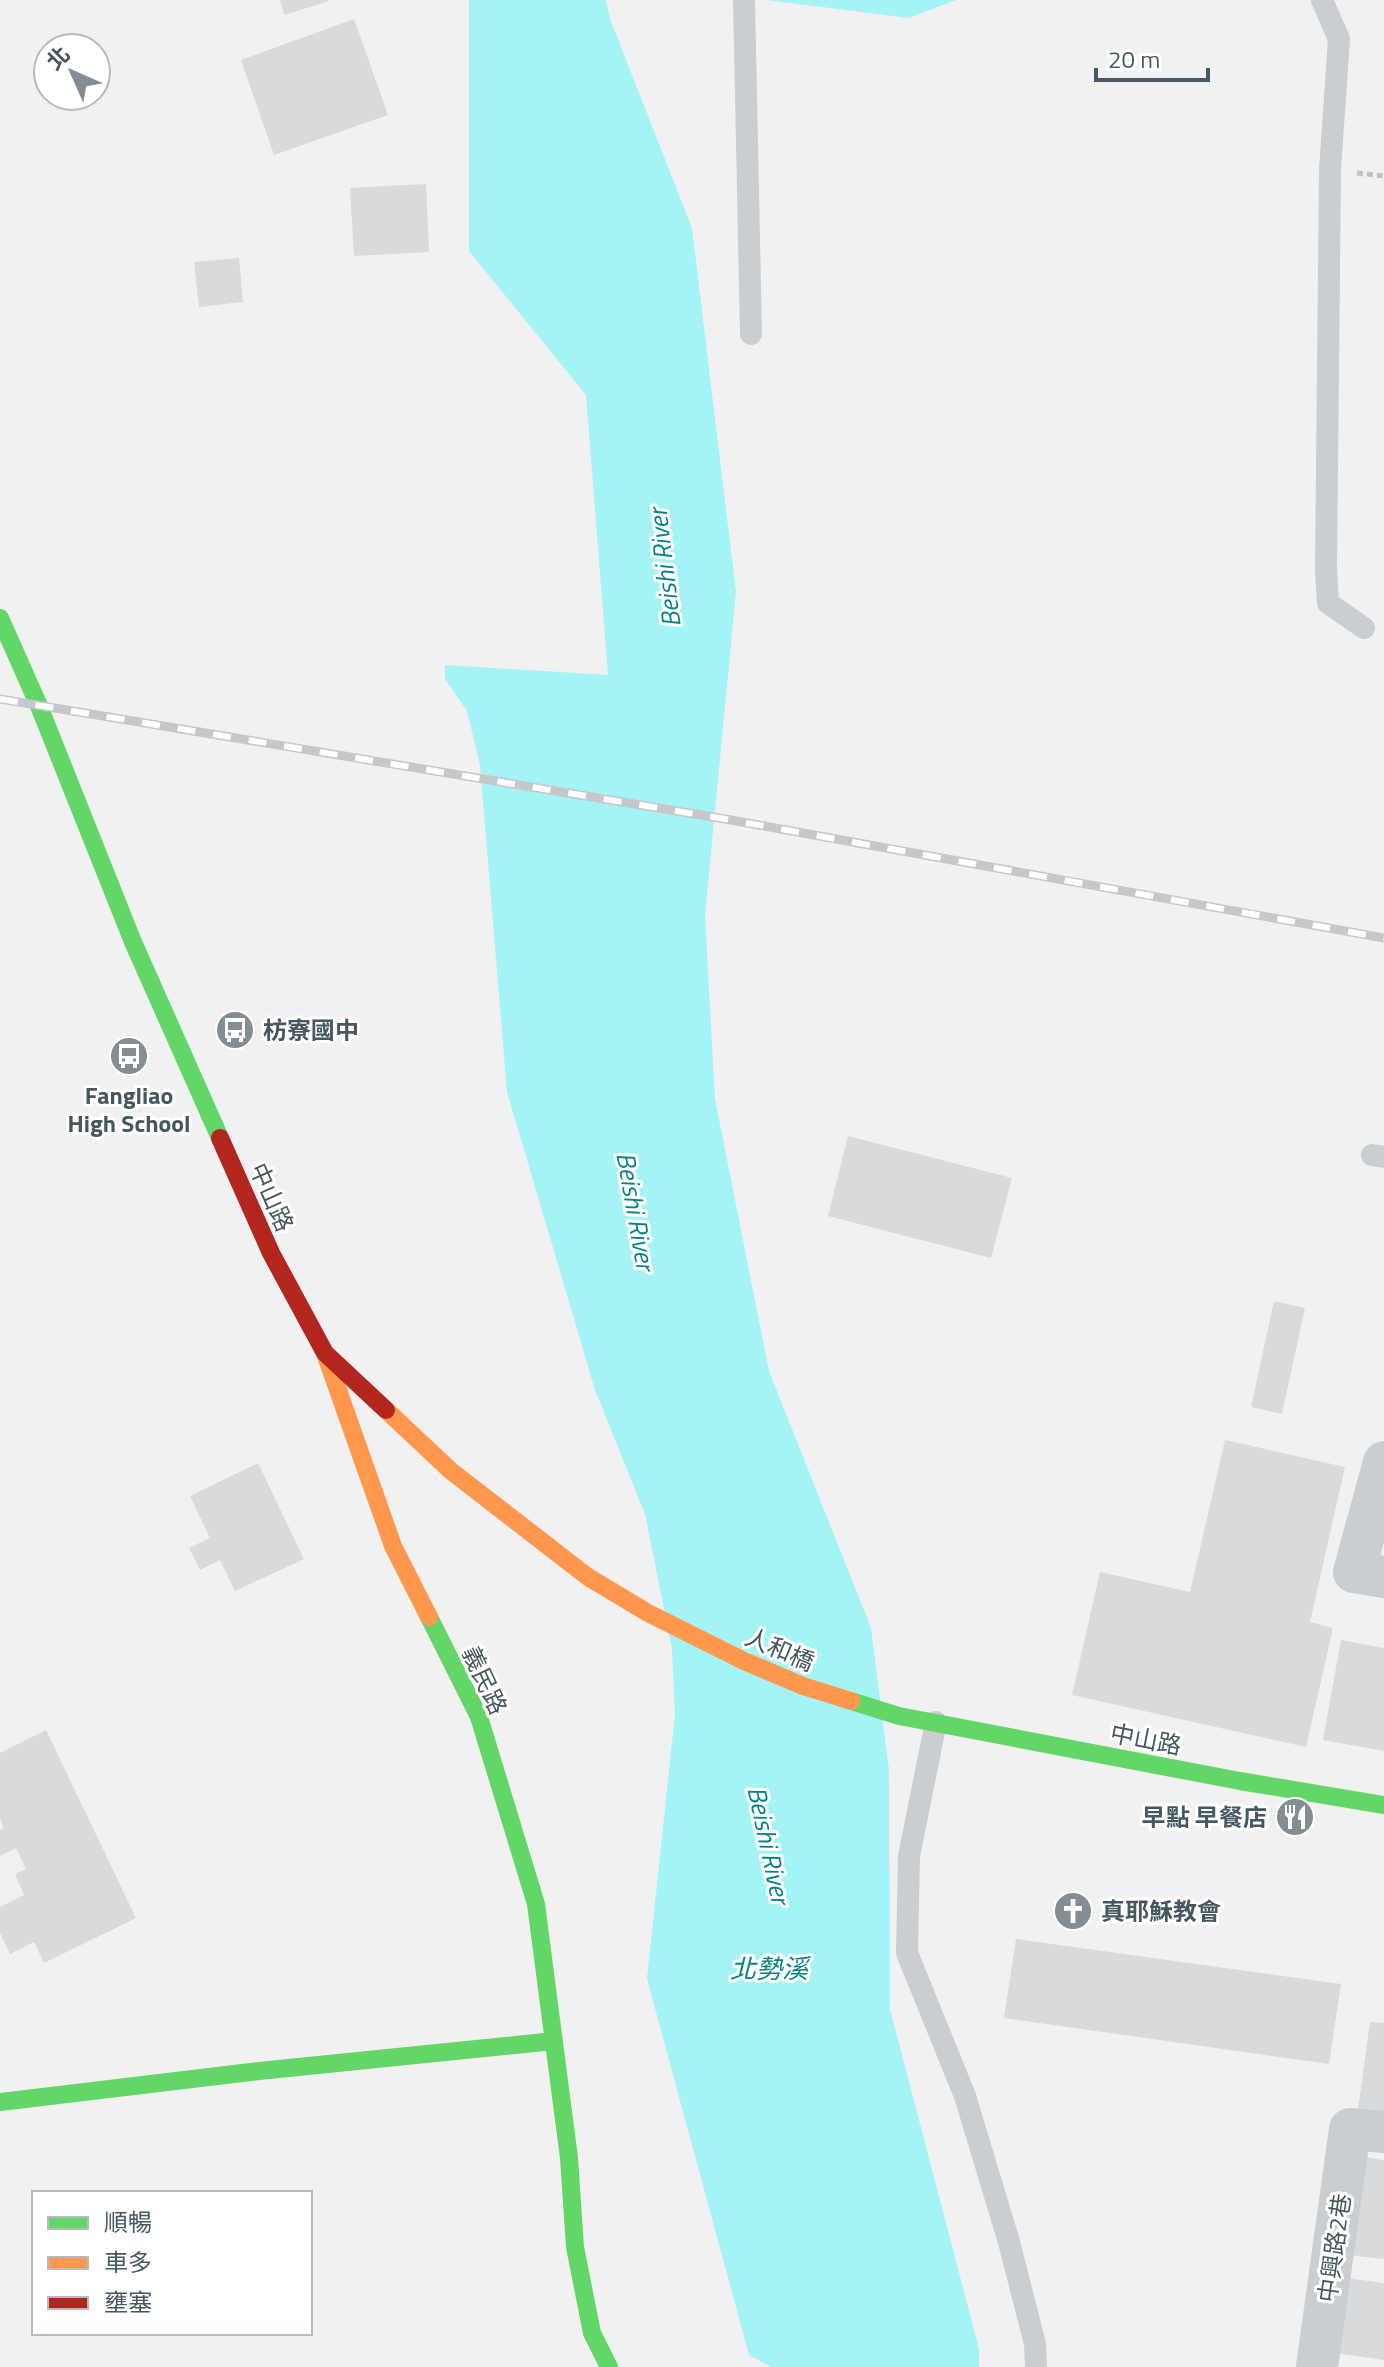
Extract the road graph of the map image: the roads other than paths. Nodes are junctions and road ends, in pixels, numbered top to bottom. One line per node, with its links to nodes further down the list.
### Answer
1 (744, 0): 3 (lane)
2 (1322, 0): 5 (lane)
3 (751, 334)
4 (0, 618): 6 (street, 中山路)
5 (1364, 628)
6 (325, 1353): 9 (street, 中山路); 13 (street, 義民路)
7 (1384, 1462): 8 (street)
8 (1369, 1574)
9 (648, 1613): 10 (street, 人和橋)
10 (899, 1716): 11 (street, 中山路)
11 (936, 1722): 12 (street, 中山路); 17 (lane)
12 (1384, 1805)
13 (554, 2041): 14 (street); 16 (street, 義民路)
14 (0, 2102)
15 (1367, 2130): 18 (street, 中興路2巷)
16 (609, 2367)
17 (1036, 2367)
18 (1317, 2367)

